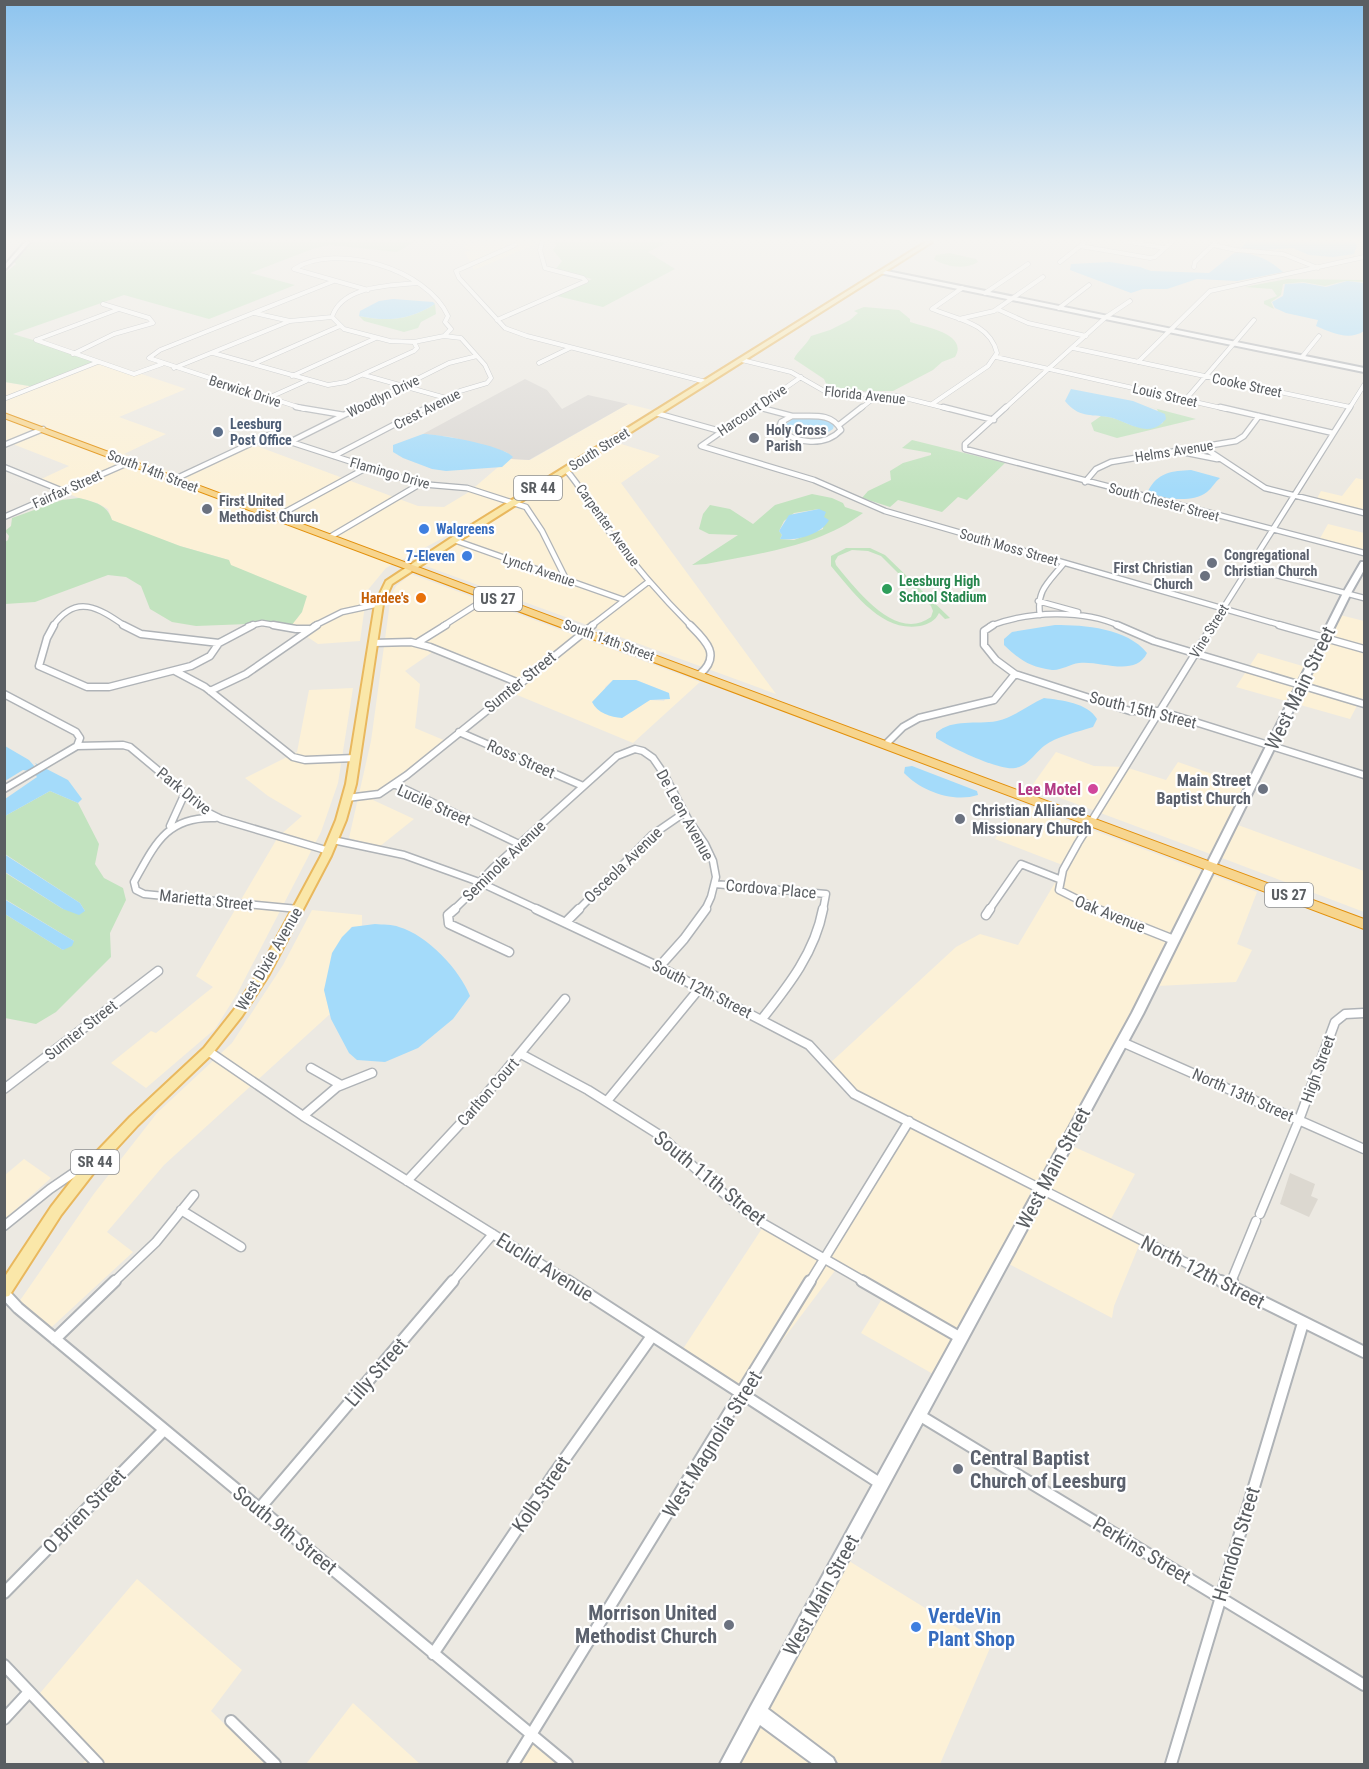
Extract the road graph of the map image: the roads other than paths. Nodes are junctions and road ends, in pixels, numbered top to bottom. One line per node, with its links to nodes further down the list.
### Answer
1 (78, 325): 25 (street)
2 (147, 325): 25 (street)
3 (225, 325): 33 (street, Berwick Drive)
4 (281, 325): 24 (street)
5 (448, 325): 16 (street)
6 (502, 325): 22 (street)
7 (798, 325): 29 (main road, SR 44)
8 (971, 325): 27 (street)
9 (1035, 325): 17 (street)
10 (1098, 325): 17 (street)
11 (1143, 325): 15 (main road)
12 (1176, 325): 15 (street)
13 (1250, 325): 21 (street)
14 (340, 326): 19 (street); 34 (street)
15 (1170, 330): 21 (main road); 31 (street)
16 (444, 336): 20 (street); 26 (street, Crest Avenue)
17 (1086, 336): 23 (street)
18 (1318, 336): 28 (street)
19 (376, 338): 20 (street); 39 (street)
20 (414, 342): 38 (street)
21 (1234, 344): 28 (main road); 40 (street)
22 (570, 348): 32 (street); 43 (street)
23 (1073, 348): 31 (street, Cooke Street); 36 (street)
24 (213, 352): 34 (street); 35 (street)
25 (73, 354): 30 (street)
26 (477, 356): 45 (street, Woodlyn Drive); 48 (street, Crest Avenue)
27 (996, 357): 36 (street, Louis Street); 51 (street)
28 (1302, 357): 37 (main road)
29 (742, 360): 41 (street, Florida Avenue); 43 (main road, SR 44)
30 (98, 362): 33 (street); 49 (street)
31 (1138, 362): 40 (street, Cooke Street)
32 (539, 363)
33 (162, 364): 35 (street, Berwick Drive)
34 (253, 364): 39 (street)
35 (174, 369): 47 (street, Berwick Drive)
36 (1050, 369): 50 (street, Louis Street); 59 (street)
37 (1365, 370)
38 (363, 375): 42 (street); 45 (street)
39 (292, 376): 42 (street)
40 (1206, 376): 50 (street); 53 (street, Cooke Street)
41 (801, 377): 46 (street, Florida Avenue); 52 (street, Harcourt Drive)
42 (306, 381): 47 (street)
43 (706, 382): 54 (main road, South Street / SR 44)
44 (1365, 385): 53 (street, Vine Street)
45 (403, 386): 48 (street); 56 (street, Woodlyn Drive)
46 (878, 395): 51 (street, Florida Avenue); 60 (street)
47 (268, 398): 56 (street, Berwick Drive)
48 (446, 398): 69 (street, Crest Avenue)
49 (4, 399)
50 (1186, 399): 58 (street, Louis Street)
51 (932, 404): 59 (street, Florida Avenue)
52 (757, 407): 57 (street); 62 (street, Harcourt Drive)
53 (1350, 407): 63 (street, Vine Street)
54 (656, 413): 62 (street); 74 (main road, South Street / SR 44)
55 (4, 415): 61 (highway, South 14th Street / US 27)
56 (344, 415): 64 (street, Woodlyn Drive)
57 (792, 416): 60 (street); 60 (street)
58 (1259, 416): 63 (street, Louis Street); 67 (street, Helms Avenue)
59 (994, 420): 76 (street, South Chester Street)
60 (839, 425)
61 (43, 429): 66 (street); 71 (highway, South 14th Street / US 27)
62 (720, 431): 65 (street, Harcourt Drive)
63 (1333, 433): 79 (street, Vine Street)
64 (290, 442): 69 (street, Flamingo Drive); 75 (street, Flamingo Drive)
65 (703, 443): 88 (street, South Moss Street)
66 (4, 445)
67 (1203, 447): 68 (street, Helms Avenue); 70 (street)
68 (1178, 451): 70 (street); 76 (street, Helms Avenue)
69 (334, 456): 73 (street, Flamingo Drive)
70 (1222, 460): 79 (street)
71 (130, 462): 75 (highway, South 14th Street / US 27); 78 (street, Fairfax Street)
72 (4, 467): 78 (street)
73 (368, 467): 77 (street, Flamingo Drive); 82 (street)
74 (566, 470): 80 (main road, South Street / SR 44); 93 (street, Carpenter Avenue)
75 (175, 479): 82 (highway, South 14th Street / US 27)
76 (1085, 482): 84 (street, South Chester Street)
77 (420, 484): 80 (street, Flamingo Drive); 85 (street)
78 (63, 491): 83 (street, Fairfax Street)
79 (1293, 496): 81 (street); 84 (street, Vine Street)
80 (514, 503): 86 (main road, South Street / SR 44); 92 (street)
81 (1365, 513)
82 (276, 517): 85 (highway, South 14th Street / US 27)
83 (4, 518)
84 (1272, 530): 87 (street, South Chester Street); 91 (street, Vine Street)
85 (330, 537): 90 (highway, South 14th Street / US 27)
86 (454, 540): 90 (main road, South Street / SR 44); 92 (street, Lynch Avenue)
87 (1365, 553)
88 (1064, 563): 98 (street); 100 (street, South Moss Street)
89 (1365, 564): 94 (main road, West Main Street)
90 (412, 567): 95 (highway, South 14th Street / US 27); 99 (main road, West Dixie Avenue / SR 44)
91 (1249, 568): 94 (street); 100 (street, Vine Street)
92 (566, 579): 97 (street, Lynch Avenue)
93 (648, 582): 97 (street, Sumter Street); 112 (street)
94 (1347, 593): 96 (street); 105 (main road, West Main Street)
95 (489, 596): 104 (highway, South 14th Street / US 27); 107 (street)
96 (1365, 598)
97 (624, 600): 104 (street, Sumter Street)
98 (1038, 601): 101 (street); 102 (street)
99 (379, 604): 103 (street); 108 (main road, West Dixie Avenue / SR 44)
100 (1223, 609): 105 (street, South Moss Street); 110 (street, Vine Street)
101 (1040, 615): 102 (street); 113 (street)
102 (1085, 616): 110 (street)
103 (309, 629): 106 (street); 116 (street)
104 (585, 631): 112 (highway, South 14th Street / US 27); 114 (street, Sumter Street)
105 (1325, 638): 109 (street, South Moss Street); 115 (main road, West Main Street)
106 (219, 643): 111 (street); 111 (street)
107 (417, 643): 108 (street); 114 (street)
108 (373, 644): 125 (main road, West Dixie Avenue / SR 44)
109 (1365, 649)
110 (1195, 653): 115 (street); 119 (street, Vine Street)
111 (176, 671): 116 (street)
112 (700, 674): 121 (highway, South 14th Street / US 27)
113 (1015, 674): 119 (street, South 15th Street); 121 (street)
114 (519, 683): 120 (street, Sumter Street)
115 (1302, 685): 118 (street); 123 (main road, West Main Street)
116 (210, 691): 125 (street)
117 (4, 694): 122 (street)
118 (1365, 704)
119 (1160, 711): 123 (street, South 15th Street); 134 (street, Vine Street)
120 (459, 732): 127 (street, Sumter Street); 128 (street, Ross Street)
121 (887, 743): 134 (highway, South 14th Street / US 27)
122 (78, 746): 129 (street); 130 (street, Park Drive)
123 (1272, 746): 126 (street, South 15th Street); 138 (main road, West Main Street)
124 (616, 756): 128 (street, Seminole Avenue); 132 (street, De Leon Avenue)
125 (355, 758): 131 (main road, West Dixie Avenue / SR 44)
126 (1365, 775)
127 (394, 784): 131 (street, Lucile Street); 136 (street, Lucile Street)
128 (583, 786): 136 (street, Seminole Avenue)
129 (4, 789)
130 (185, 793): 133 (street, Park Drive); 135 (street)
131 (347, 798): 137 (main road, West Dixie Avenue / SR 44)
132 (684, 813): 141 (street, De Leon Avenue); 144 (street, Osceola Avenue)
133 (221, 819): 135 (street); 137 (street, Park Drive)
134 (1092, 820): 138 (highway, South 14th Street / US 27); 139 (street, Vine Street)
135 (170, 826): 142 (street, Marietta Street)
136 (519, 844): 140 (street, Seminole Avenue)
137 (331, 845): 140 (street, South 12th Street); 142 (main road, West Dixie Avenue / SR 44)
138 (1213, 866): 145 (highway, US 27); 146 (main road, West Main Street)
139 (1059, 879): 143 (street); 146 (street, Oak Avenue)
140 (479, 882): 144 (street, South 12th Street); 147 (street, Seminole Avenue)
141 (715, 884): 148 (street, De Leon Avenue); 153 (street, Cordova Place)
142 (297, 909): 155 (main road, West Dixie Avenue / SR 44)
143 (986, 915)
144 (566, 922): 148 (street, South 12th Street)
145 (1365, 924)
146 (1174, 940): 154 (main road, West Main Street)
147 (509, 952)
148 (659, 967): 150 (street, South 12th Street)
149 (158, 971): 160 (street, Sumter Street)
150 (699, 989): 153 (street, South 12th Street); 161 (street)
151 (565, 999): 156 (street, Carlton Court)
152 (1365, 1013): 163 (street, High Street)
153 (762, 1019): 164 (street, South 12th Street)
154 (1122, 1042): 163 (street, North 13th Street); 168 (main road, West Main Street)
155 (208, 1051): 162 (street, Euclid Avenue); 166 (main road, West Dixie Avenue / SR 44)
156 (521, 1054): 161 (street, South 11th Street); 167 (street, Carlton Court)
157 (311, 1068): 159 (street)
158 (372, 1073): 159 (street)
159 (340, 1085): 162 (street)
160 (4, 1089)
161 (607, 1101): 174 (street, South 11th Street)
162 (303, 1116): 167 (street, Euclid Avenue)
163 (1299, 1120): 165 (street, North 13th Street); 175 (street, High Street)
164 (909, 1121): 168 (street, South 12th Street); 174 (street, West Magnolia Street)
165 (1365, 1149)
166 (103, 1153): 171 (street); 176 (main road, West Dixie Avenue / SR 44)
167 (407, 1181): 172 (street, Euclid Avenue)
168 (1042, 1188): 175 (street, North 12th Street); 179 (main road, West Main Street)
169 (194, 1196): 170 (street)
170 (181, 1210): 173 (street); 180 (street)
171 (4, 1226)
172 (493, 1234): 178 (street, Euclid Avenue); 186 (street, Lilly Street)
173 (241, 1247)
174 (825, 1259): 179 (street, South 11th Street); 182 (street, West Magnolia Street)
175 (1230, 1286): 177 (street, North 12th Street)
176 (4, 1292): 180 (street, South 9th Street)
177 (1303, 1323): 181 (street, North 12th Street); 188 (street, Herndon Street)
178 (652, 1335): 182 (street, Euclid Avenue); 189 (street, Kolb Street)
179 (961, 1338): 183 (main road, West Main Street)
180 (56, 1339): 184 (street, South 9th Street)
181 (1365, 1352)
182 (743, 1394): 185 (street, Euclid Avenue); 196 (street, West Magnolia Street)
183 (919, 1415): 185 (main road, West Main Street); 188 (street, Perkins Street)
184 (164, 1430): 186 (street, South 9th Street); 187 (street, O Brien Street)
185 (881, 1484): 193 (main road, West Main Street)
186 (259, 1509): 189 (street, South 9th Street)
187 (4, 1593)
188 (1220, 1598): 191 (street, Perkins Street); 203 (street, Herndon Street)
189 (433, 1654): 196 (street, South 9th Street)
190 (4, 1665): 192 (street)
191 (1365, 1685)
192 (29, 1692): 194 (street); 197 (street)
193 (757, 1712): 201 (main road, West Main Street); 202 (main road)
194 (4, 1719)
195 (231, 1721): 198 (street)
196 (532, 1735): 199 (street, West Magnolia Street); 200 (street, South 9th Street)
197 (98, 1764)
198 (275, 1764)
199 (513, 1764)
200 (567, 1764)
201 (729, 1764)
202 (827, 1764)
203 (1171, 1764)

